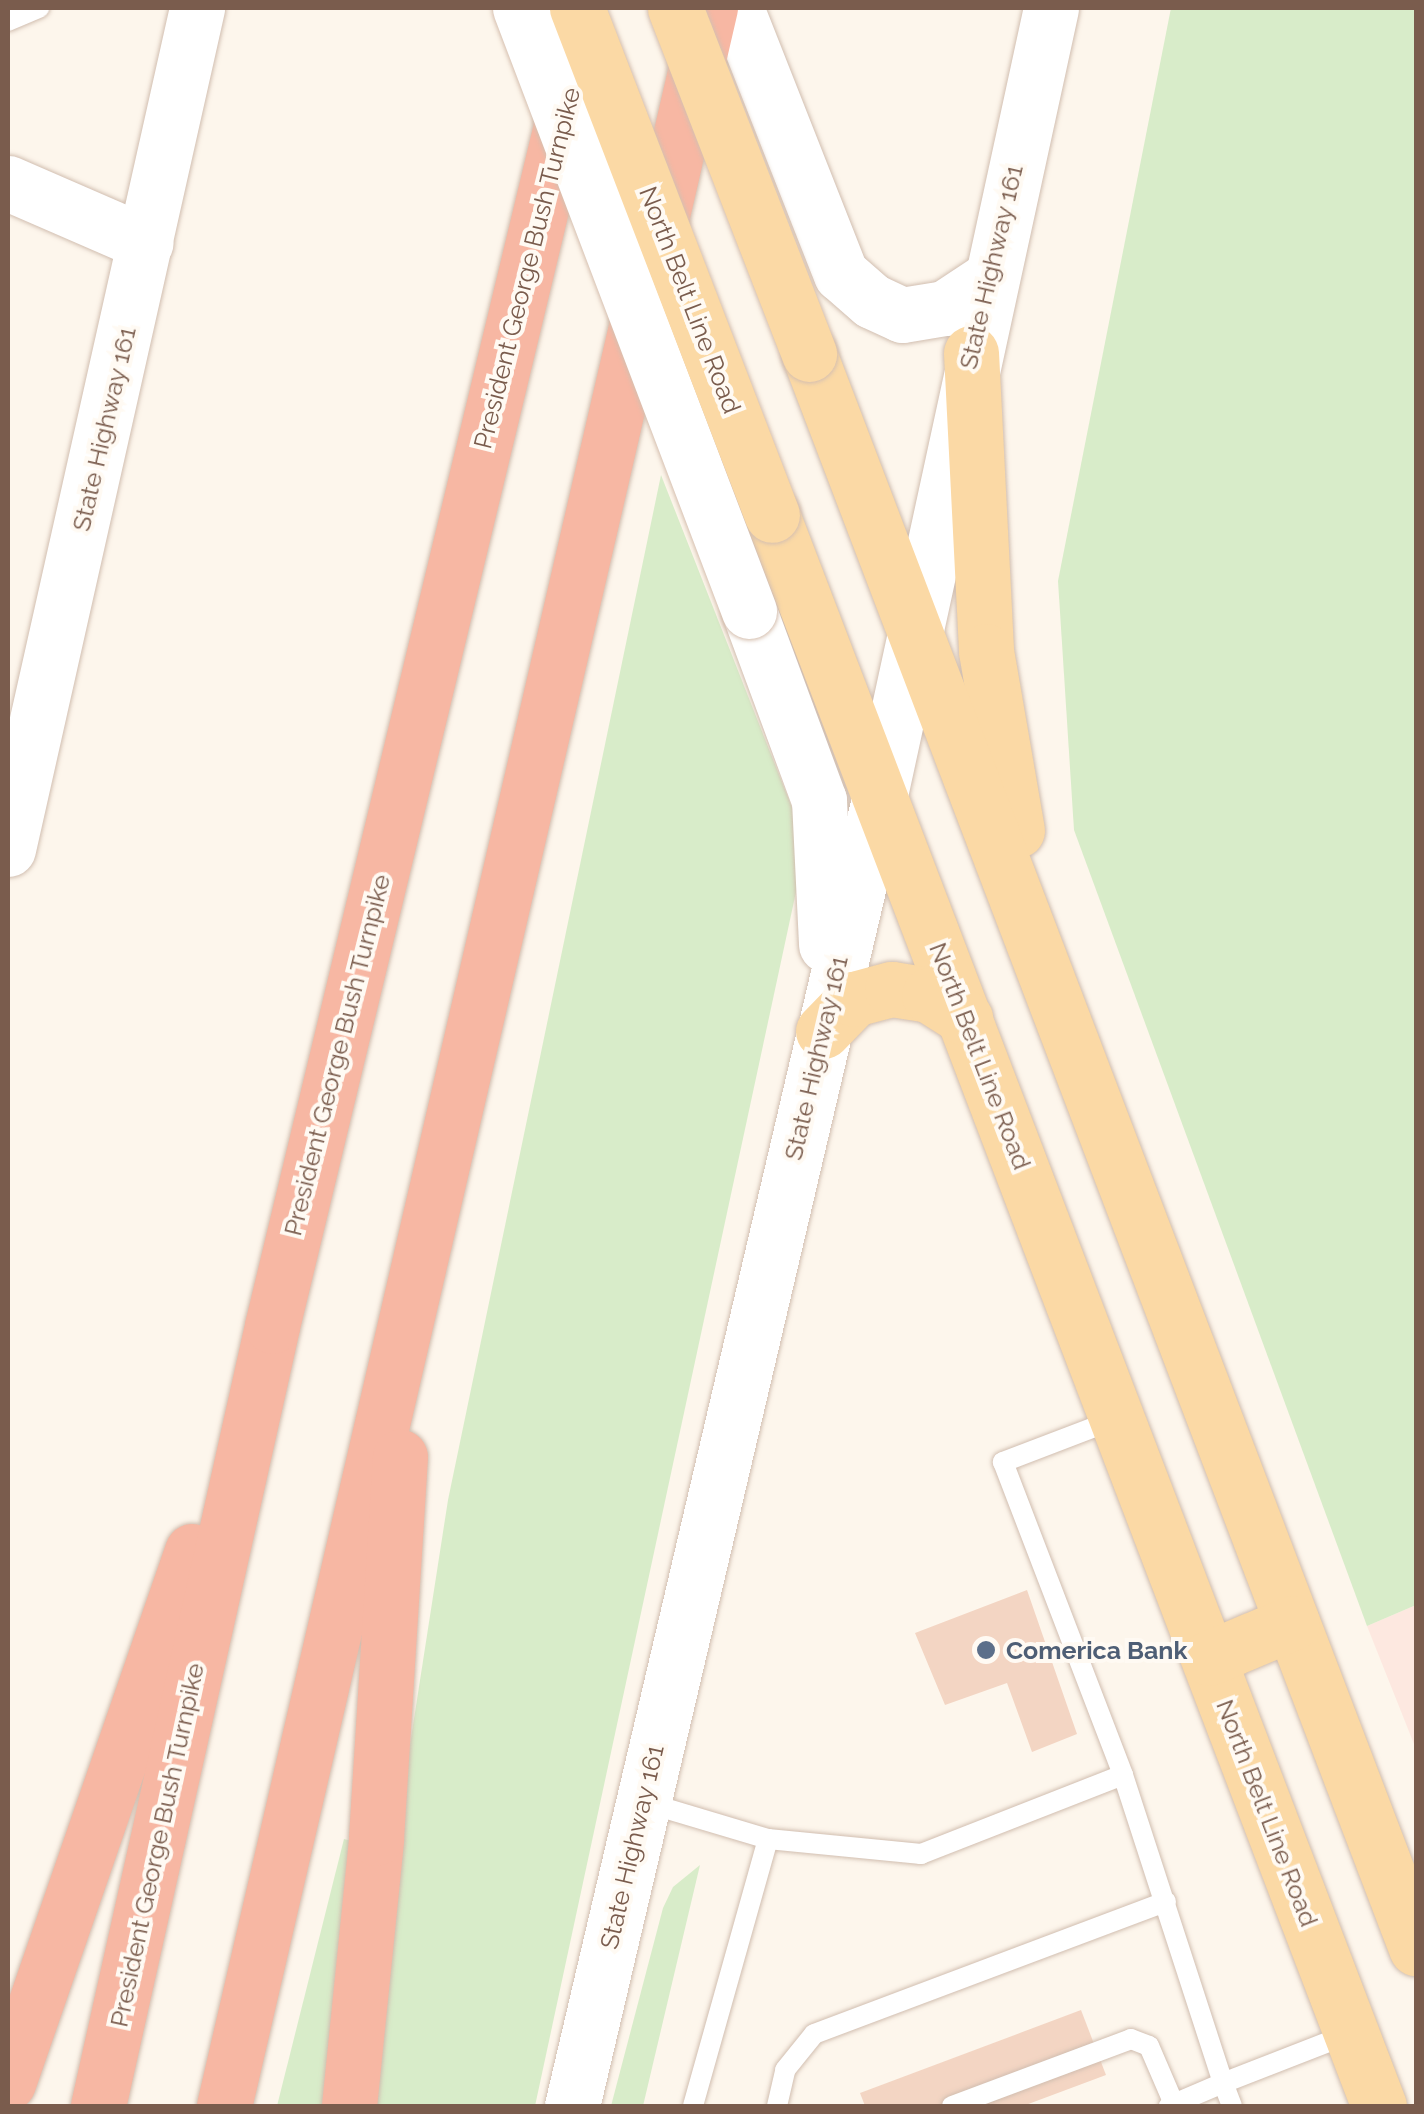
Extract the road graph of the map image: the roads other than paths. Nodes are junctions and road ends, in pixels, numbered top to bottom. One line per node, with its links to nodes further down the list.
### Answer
1 (39, 8): 10 (lane)
2 (196, 8): 12 (main road, State Highway 161)
3 (520, 8): 19 (main road, bridge)
4 (577, 8): 16 (main road, North Belt Line Road, bridge)
5 (590, 8): 22 (highway, President George Bush Turnpike)
6 (675, 8): 15 (main road, bridge)
7 (710, 8): 21 (highway)
8 (736, 8): 13 (main road)
9 (1051, 8): 13 (main road, State Highway 161)
10 (8, 22)
11 (8, 183): 12 (main road)
12 (146, 243): 17 (main road, State Highway 161)
13 (988, 279): 14 (main road, State Highway 161)
14 (971, 353): 15 (main road, State Highway 161); 18 (main road)
15 (916, 634): 16 (main road, State Highway 161); 18 (main road)
16 (880, 795): 19 (main road, State Highway 161); 20 (main road, North Belt Line Road)
17 (8, 848)
18 (1041, 960): 24 (main road)
19 (826, 1015): 20 (main road); 27 (main road, State Highway 161)
20 (965, 1018): 23 (main road, North Belt Line Road)
21 (410, 1296): 35 (highway); 36 (highway)
22 (272, 1326): 32 (highway); 34 (highway, President George Bush Turnpike)
23 (1120, 1418): 25 (main road, North Belt Line Road); 26 (lane)
24 (1292, 1624): 25 (main road); 30 (main road)
25 (1208, 1658): 31 (main road, North Belt Line Road)
26 (1123, 1775): 28 (lane); 29 (lane)
27 (642, 1802): 28 (lane); 37 (main road, State Highway 161)
28 (768, 1838): 38 (lane)
29 (1166, 1902): 33 (lane); 39 (lane)
30 (1416, 1948)
31 (1351, 2033): 33 (lane); 43 (main road, North Belt Line Road)
32 (8, 2083)
33 (1223, 2083): 41 (lane); 42 (lane)
34 (98, 2106)
35 (224, 2106)
36 (349, 2106)
37 (572, 2106)
38 (694, 2106)
39 (777, 2106)
40 (952, 2106): 41 (lane)
41 (1171, 2106)
42 (1232, 2106)
43 (1378, 2106)

